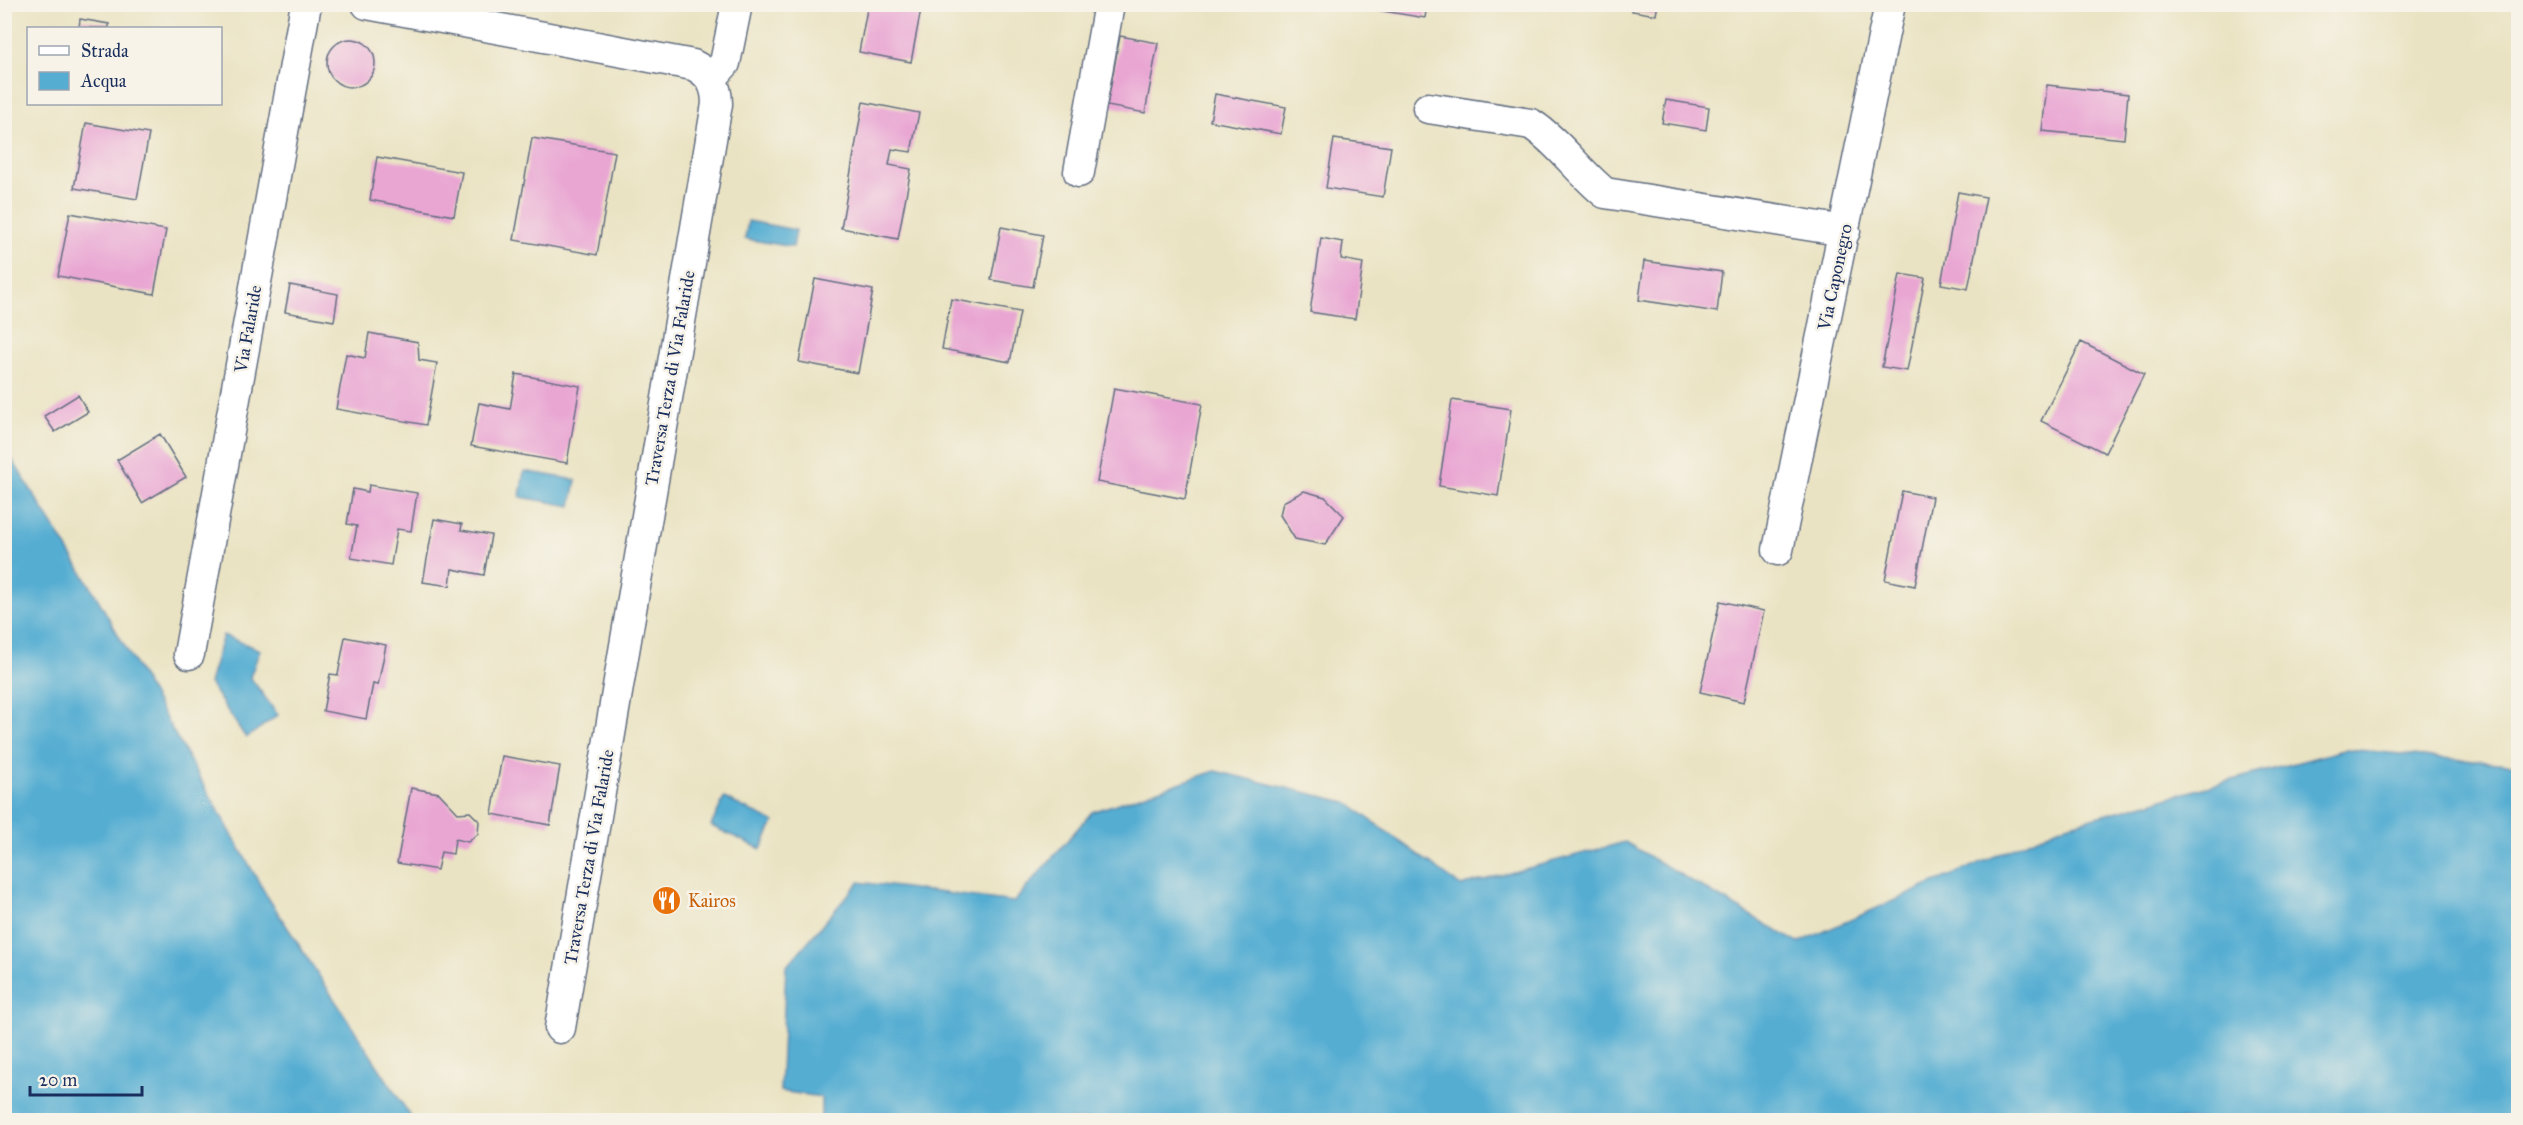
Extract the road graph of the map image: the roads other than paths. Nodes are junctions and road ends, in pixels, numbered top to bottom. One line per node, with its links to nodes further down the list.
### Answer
1 (306, 4): 11 (street, Via Falaride)
2 (367, 4): 6 (street)
3 (737, 4): 6 (street)
4 (1109, 4): 8 (street)
5 (1890, 4): 9 (street, Via Caponegro)
6 (711, 79): 12 (street, Traversa Terza di Via Falaride)
7 (1428, 108): 9 (street)
8 (1079, 172)
9 (1845, 231): 10 (street, Via Caponegro)
10 (1778, 550)
11 (189, 654)
12 (560, 1028)

